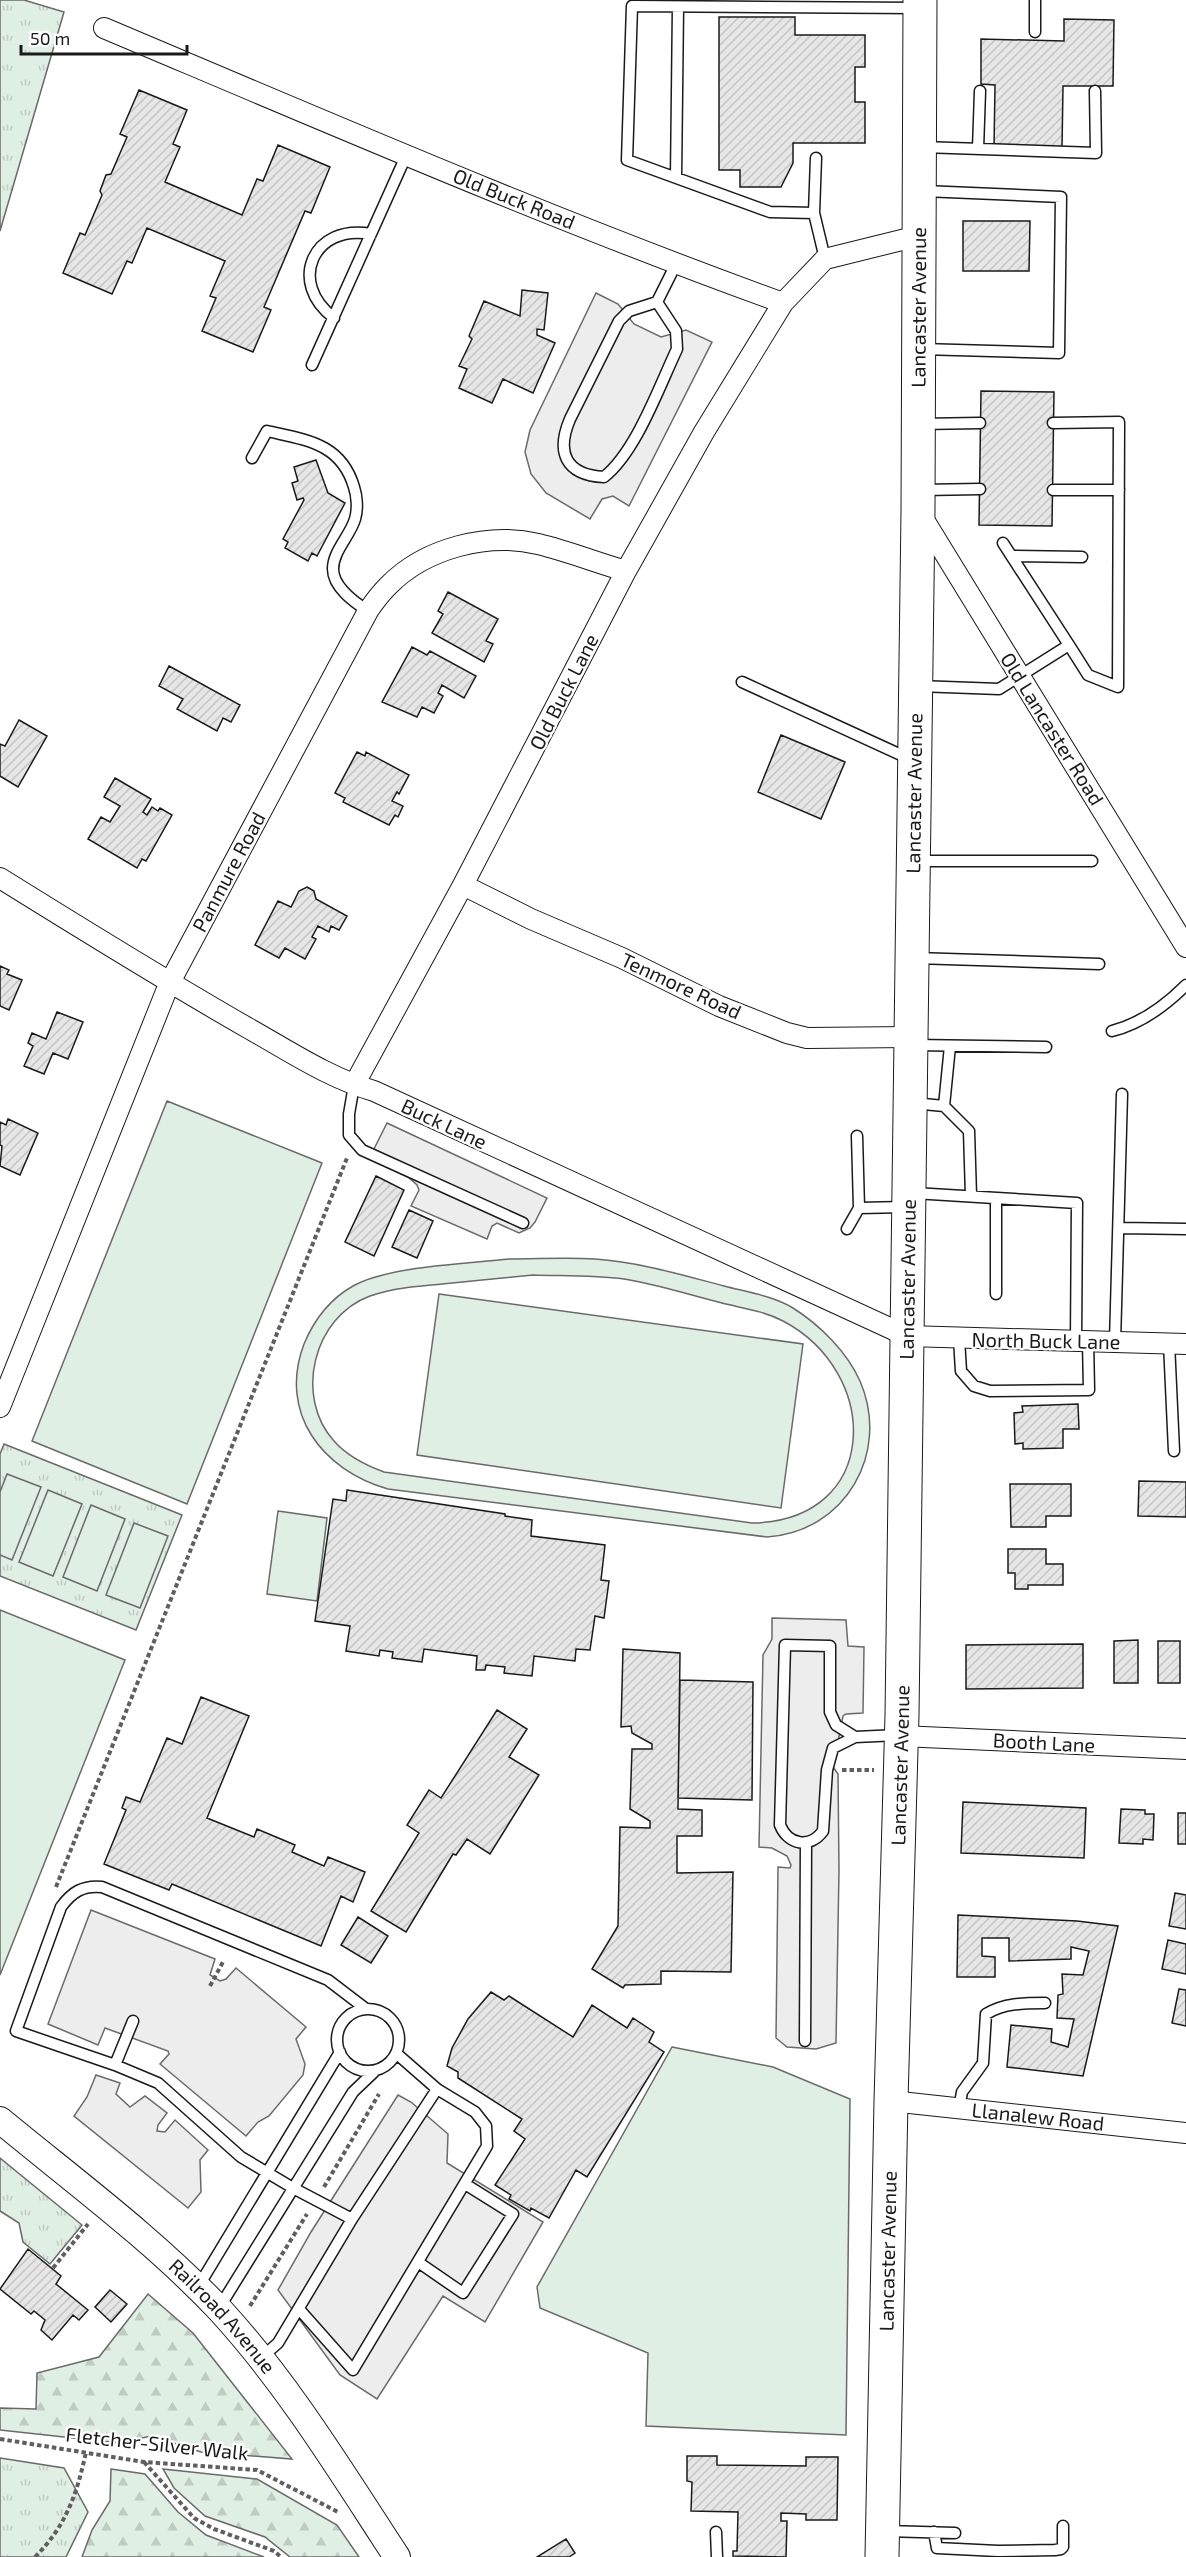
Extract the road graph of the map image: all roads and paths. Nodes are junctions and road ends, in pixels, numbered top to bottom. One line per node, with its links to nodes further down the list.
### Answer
1 (1035, 0): 5 (lane)
2 (920, 4): 3 (lane); 8 (highway, Lancaster Avenue)
3 (678, 7): 12 (lane); 12 (lane)
4 (104, 28): 10 (street, Old Buck Road)
5 (1035, 33)
6 (980, 91): 9 (lane)
7 (1095, 91): 9 (lane)
8 (919, 147): 9 (lane); 13 (highway, Lancaster Avenue)
9 (978, 149)
10 (406, 156): 15 (lane); 18 (street, Old Buck Road)
11 (816, 158): 14 (lane)
12 (676, 178): 14 (lane)
13 (918, 191): 16 (highway, Lancaster Avenue); 22 (lane)
14 (814, 213): 17 (lane)
15 (371, 234): 21 (lane); 21 (lane)
16 (918, 236): 17 (street); 22 (highway, Lancaster Avenue)
17 (825, 258): 20 (street)
18 (676, 264): 19 (lane); 20 (street, Old Buck Road)
19 (657, 302): 19 (lane)
20 (783, 303): 35 (street, Old Buck Lane)
21 (334, 318): 23 (lane)
22 (918, 348): 26 (highway, Lancaster Avenue)
23 (312, 365)
24 (980, 423): 26 (lane)
25 (1053, 423): 30 (lane)
26 (918, 424): 31 (highway, Lancaster Avenue)
27 (252, 458): 36 (lane)
28 (980, 489): 31 (lane)
29 (1053, 490): 30 (lane)
30 (1119, 490): 37 (lane)
31 (918, 501): 38 (street, Old Lancaster Road); 40 (highway, Lancaster Avenue)
32 (1003, 543): 33 (lane)
33 (1012, 556): 34 (lane); 37 (lane)
34 (1082, 557)
35 (626, 571): 36 (street, Panmure Road); 45 (street, Old Buck Lane)
36 (368, 611): 49 (street, Panmure Road)
37 (1069, 645): 38 (lane)
38 (1019, 675): 40 (lane); 46 (street, Old Lancaster Road)
39 (742, 682): 41 (lane)
40 (916, 686): 41 (highway, Lancaster Avenue)
41 (915, 761): 42 (highway, Lancaster Avenue)
42 (913, 861): 43 (lane); 47 (highway, Lancaster Avenue)
43 (1092, 861)
44 (0, 878): 49 (street, Buck Lane)
45 (463, 885): 52 (street, Tenmore Road); 55 (street, Old Buck Lane)
46 (1186, 947)
47 (911, 958): 48 (lane); 52 (highway, Lancaster Avenue)
48 (1099, 964)
49 (170, 984): 55 (street, Buck Lane); 75 (street, Panmure Road)
50 (1186, 985): 51 (lane)
51 (1112, 1031)
52 (910, 1041): 53 (lane); 57 (highway, Lancaster Avenue)
53 (950, 1046): 54 (lane); 58 (lane)
54 (1046, 1047)
55 (354, 1085): 65 (lane); 70 (street, Buck Lane)
56 (1122, 1094): 66 (lane)
57 (909, 1102): 58 (lane); 63 (highway, Lancaster Avenue)
58 (944, 1106): 61 (lane)
59 (857, 1136): 64 (lane)
60 (347, 1158): 83 (path)
61 (971, 1196): 62 (lane); 63 (lane)
62 (996, 1198): 69 (lane); 72 (lane)
63 (908, 1200): 64 (lane); 70 (highway, Lancaster Avenue)
64 (859, 1208): 67 (lane)
65 (523, 1223)
66 (1120, 1228): 68 (lane); 73 (lane)
67 (847, 1229)
68 (1186, 1229)
69 (996, 1294)
70 (907, 1336): 71 (street, North Buck Lane); 77 (highway, Lancaster Avenue)
71 (959, 1339): 72 (street, North Buck Lane); 72 (lane)
72 (1082, 1341): 73 (street, North Buck Lane)
73 (1115, 1342): 74 (street, North Buck Lane)
74 (1178, 1343): 76 (lane)
75 (0, 1407)
76 (1174, 1451)
77 (901, 1736): 78 (lane); 79 (street, Booth Lane); 95 (highway, Lancaster Avenue)
78 (855, 1737): 82 (lane); 82 (lane)
79 (1186, 1749)
80 (842, 1770): 81 (path)
81 (877, 1770)
82 (806, 1843): 89 (lane)
83 (53, 1894)
84 (224, 1960): 85 (path)
85 (210, 1986)
86 (1045, 2003): 96 (lane)
87 (366, 2009): 90 (lane); 91 (lane); 92 (lane)
88 (133, 2021): 92 (lane)
89 (805, 2041)
90 (340, 2052): 93 (lane); 99 (lane)
91 (397, 2054): 93 (lane); 94 (lane)
92 (115, 2065): 99 (lane)
93 (374, 2072): 101 (lane)
94 (437, 2089): 100 (lane); 102 (lane)
95 (891, 2101): 96 (street, Llanalew Road); 118 (highway, Lancaster Avenue)
96 (958, 2109): 98 (street, Llanalew Road)
97 (0, 2120): 106 (street, Railroad Avenue)
98 (1186, 2133)
99 (268, 2172): 101 (lane); 106 (lane)
100 (465, 2184): 104 (lane); 104 (lane)
101 (293, 2188): 102 (lane); 107 (lane)
102 (352, 2218): 108 (lane)
103 (88, 2224): 105 (path)
104 (418, 2262): 108 (lane)
105 (53, 2268)
106 (198, 2287): 107 (street, Railroad Avenue)
107 (218, 2308): 109 (street, Railroad Avenue)
108 (299, 2309): 109 (lane)
109 (260, 2359): 121 (street, Railroad Avenue)
110 (0, 2439): 111 (path, Fletcher-Silver Walk)
111 (86, 2452): 112 (path, Fletcher-Silver Walk); 119 (path)
112 (144, 2462): 113 (path, Fletcher-Silver Walk); 120 (path)
113 (338, 2512)
114 (1063, 2526): 116 (lane)
115 (716, 2532): 122 (lane)
116 (934, 2532): 117 (lane); 118 (lane)
117 (955, 2533)
118 (882, 2544)
119 (35, 2557)
120 (281, 2557)
121 (397, 2557)
122 (717, 2557)

